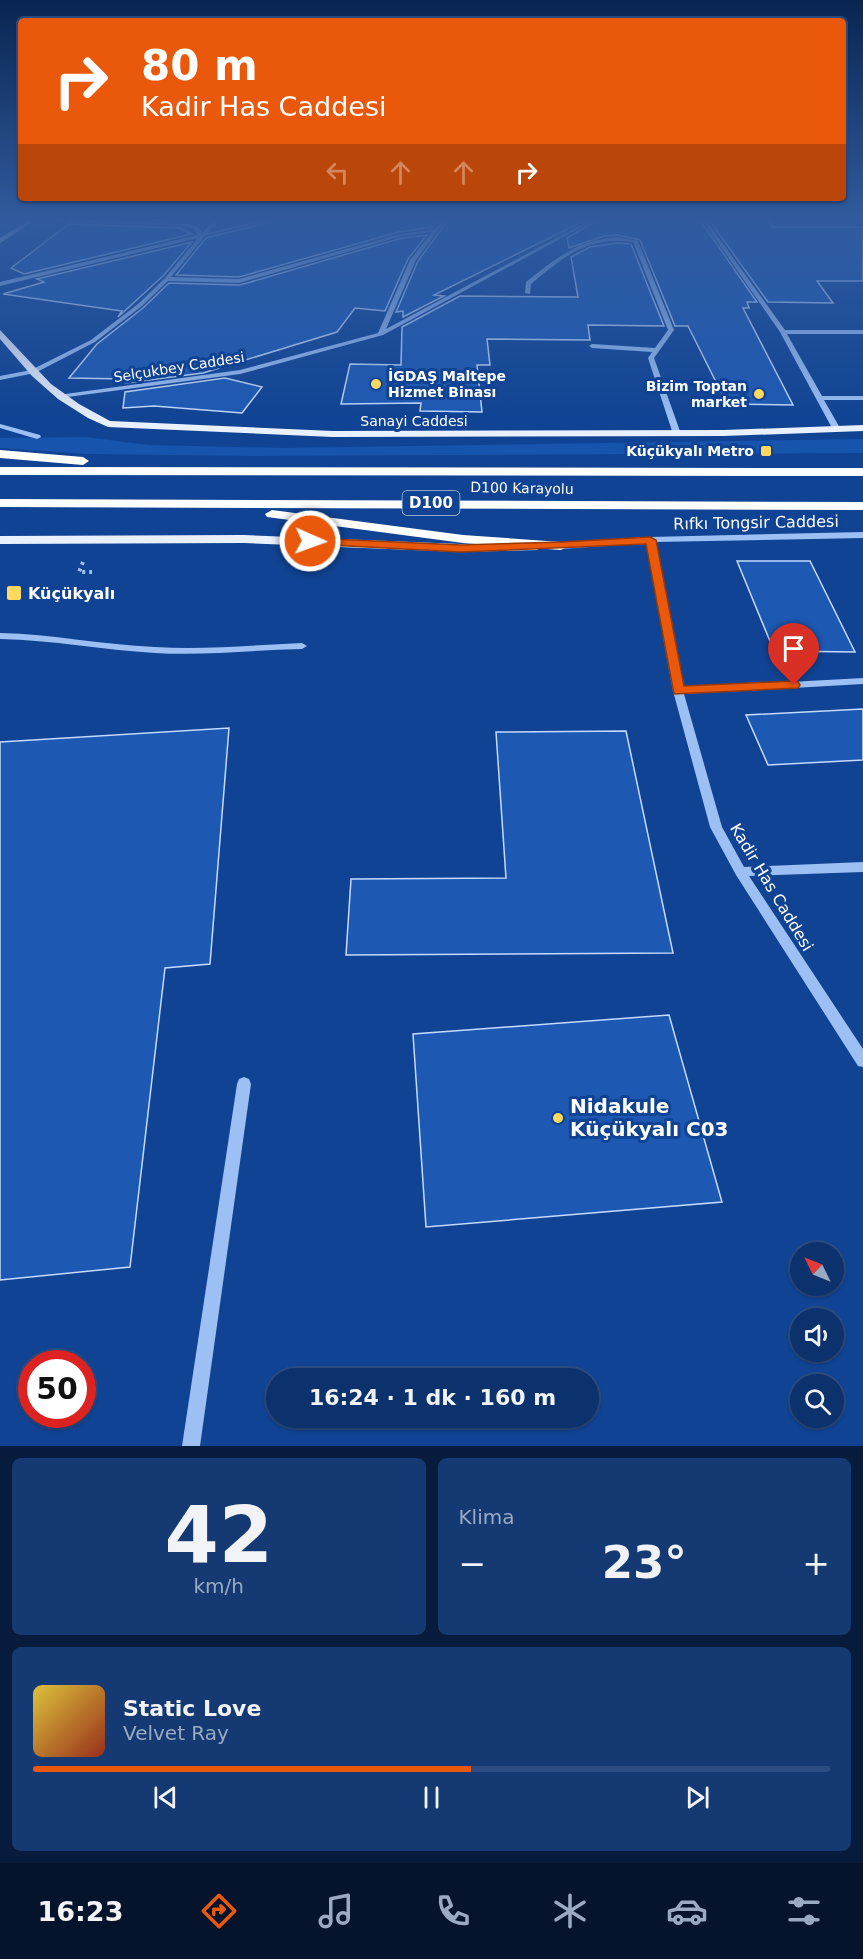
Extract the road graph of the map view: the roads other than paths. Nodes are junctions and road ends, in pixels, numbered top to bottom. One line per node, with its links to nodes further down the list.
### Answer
1 (158, 287): 14 (street)
2 (401, 287): 11 (street)
3 (468, 287): 11 (street, Selçukbey Caddesi)
4 (528, 287): 7 (street)
5 (654, 287): 13 (street)
6 (752, 287): 8 (street)
7 (528, 292)
8 (783, 332): 9 (street); 17 (street)
9 (863, 332)
10 (0, 333): 14 (main road, Sanayi Caddesi)
11 (381, 334): 16 (street, Selçukbey Caddesi)
12 (592, 346): 13 (street)
13 (656, 350): 22 (street)
14 (33, 372): 15 (street); 16 (main road, Sanayi Caddesi)
15 (0, 378)
16 (60, 396): 22 (main road, Sanayi Caddesi)
17 (819, 398): 18 (street); 20 (street)
18 (863, 398)
19 (0, 426): 23 (street)
20 (836, 428): 21 (main road, Sanayi Caddesi); 22 (main road, Sanayi Caddesi)
21 (863, 428)
22 (677, 434)
23 (37, 437)
24 (0, 454): 26 (highway)
25 (0, 471): 26 (highway, D100 Karayolu / D100)
26 (211, 472): 27 (highway, D100 Karayolu / D100)
27 (863, 472)
28 (0, 502): 29 (highway, D100 Karayolu / D100)
29 (113, 505): 30 (highway, D100 Karayolu / D100); 32 (highway)
30 (178, 505): 31 (highway, D100 Karayolu / D100); 36 (highway)
31 (863, 506)
32 (0, 512)
33 (863, 535): 35 (street, Rıfkı Tongsir Caddesi)
34 (0, 540): 36 (main road)
35 (650, 540): 36 (street, Rıfkı Tongsir Caddesi); 40 (street, Kadir Has Caddesi)
36 (561, 546)
37 (0, 636): 38 (street)
38 (302, 646)
39 (863, 681): 40 (street)
40 (678, 691): 42 (street, Kadir Has Caddesi)
41 (863, 867): 42 (street)
42 (740, 872): 43 (street, Kadir Has Caddesi)
43 (863, 1061)
44 (243, 1084): 45 (street)
45 (191, 1446)

